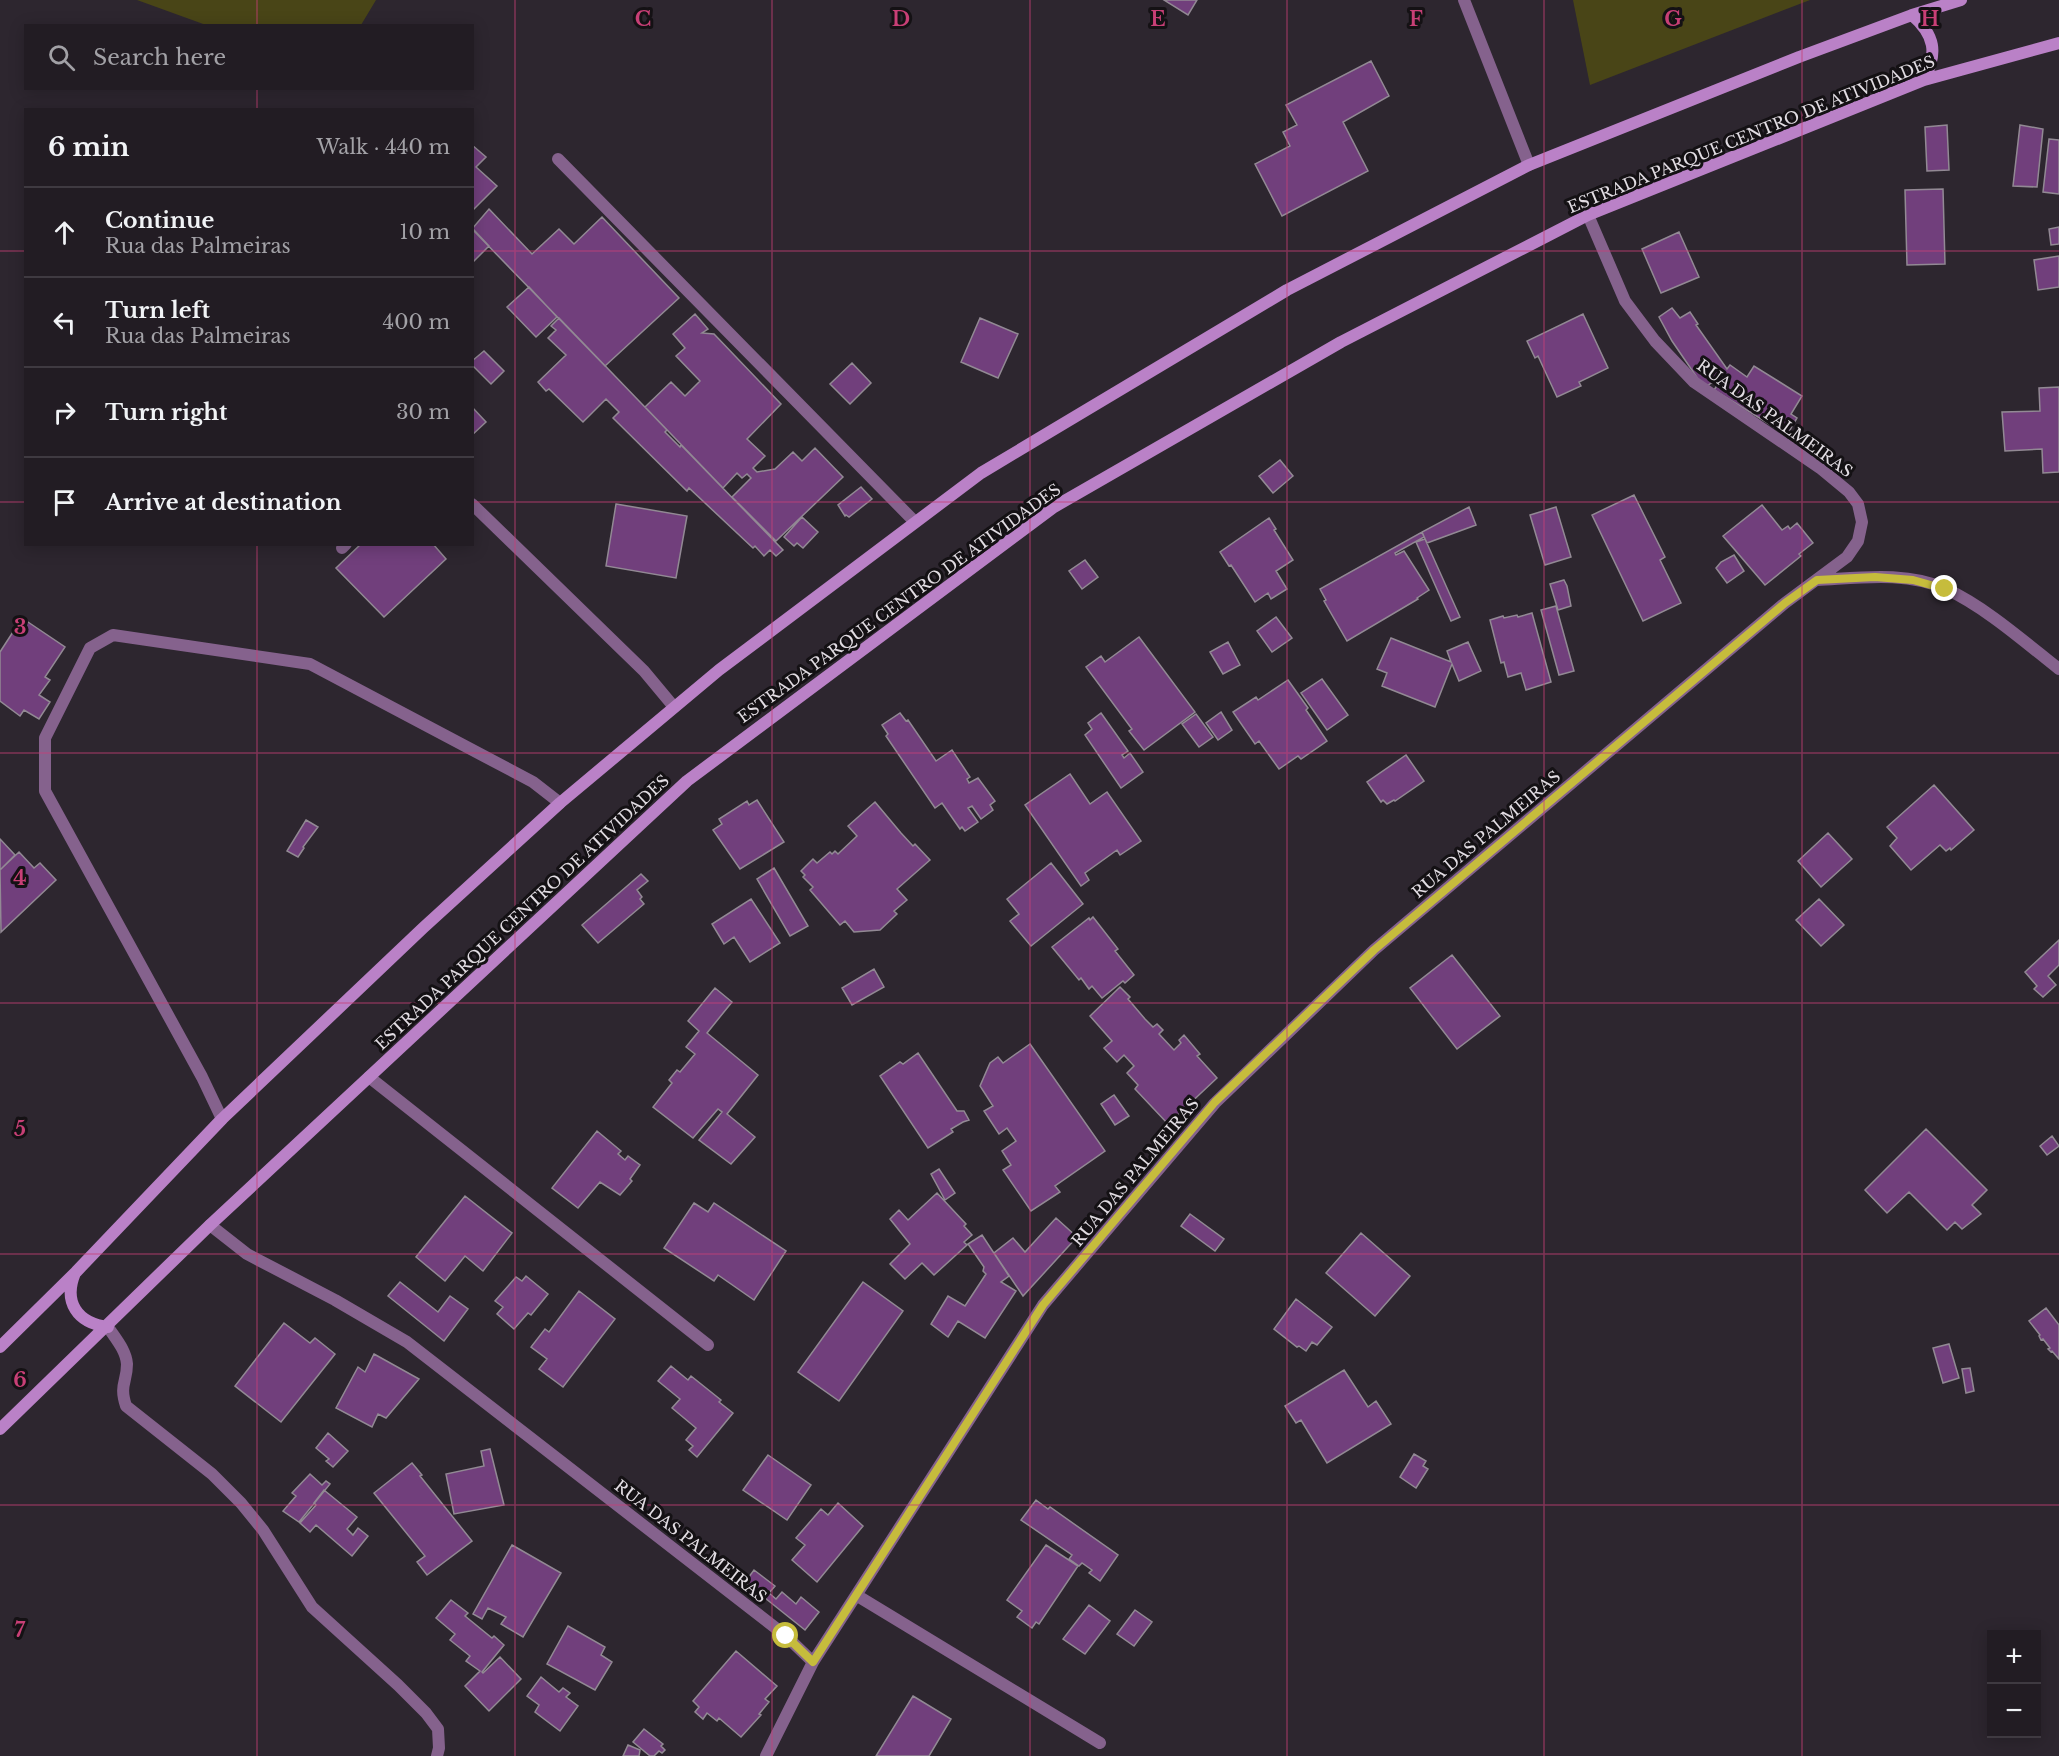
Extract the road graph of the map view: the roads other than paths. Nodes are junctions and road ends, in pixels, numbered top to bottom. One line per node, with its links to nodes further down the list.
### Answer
1 (1464, 0): 7 (street)
2 (1961, 0): 3 (main road)
3 (1912, 15): 5 (main road); 7 (main road)
4 (2059, 43): 5 (main road, ESTRADA PARQUE CENTRO DE ATIVIDADES)
5 (1924, 80): 8 (main road, ESTRADA PARQUE CENTRO DE ATIVIDADES)
6 (558, 159): 10 (street)
7 (1529, 165): 10 (main road)
8 (1588, 215): 11 (street, RUA DAS PALMEIRAS); 15 (main road, ESTRADA PARQUE CENTRO DE ATIVIDADES)
9 (474, 506): 13 (street)
10 (915, 522): 13 (main road)
11 (1817, 580): 12 (street); 23 (street, RUA DAS PALMEIRAS)
12 (2059, 669)
13 (674, 707): 14 (main road)
14 (560, 803): 16 (main road); 16 (street)
15 (369, 1077): 17 (main road, ESTRADA PARQUE CENTRO DE ATIVIDADES); 20 (street)
16 (222, 1119): 18 (main road)
17 (210, 1225): 19 (main road, ESTRADA PARQUE CENTRO DE ATIVIDADES); 24 (street, RUA DAS PALMEIRAS)
18 (76, 1272): 19 (main road); 21 (main road)
19 (108, 1326): 22 (main road, ESTRADA PARQUE CENTRO DE ATIVIDADES); 26 (street)
20 (708, 1345)
21 (0, 1347)
22 (0, 1429)
23 (856, 1595): 24 (street, RUA DAS PALMEIRAS); 25 (street)
24 (813, 1662): 27 (street)
25 (1100, 1743)
26 (437, 1756)
27 (766, 1756)

